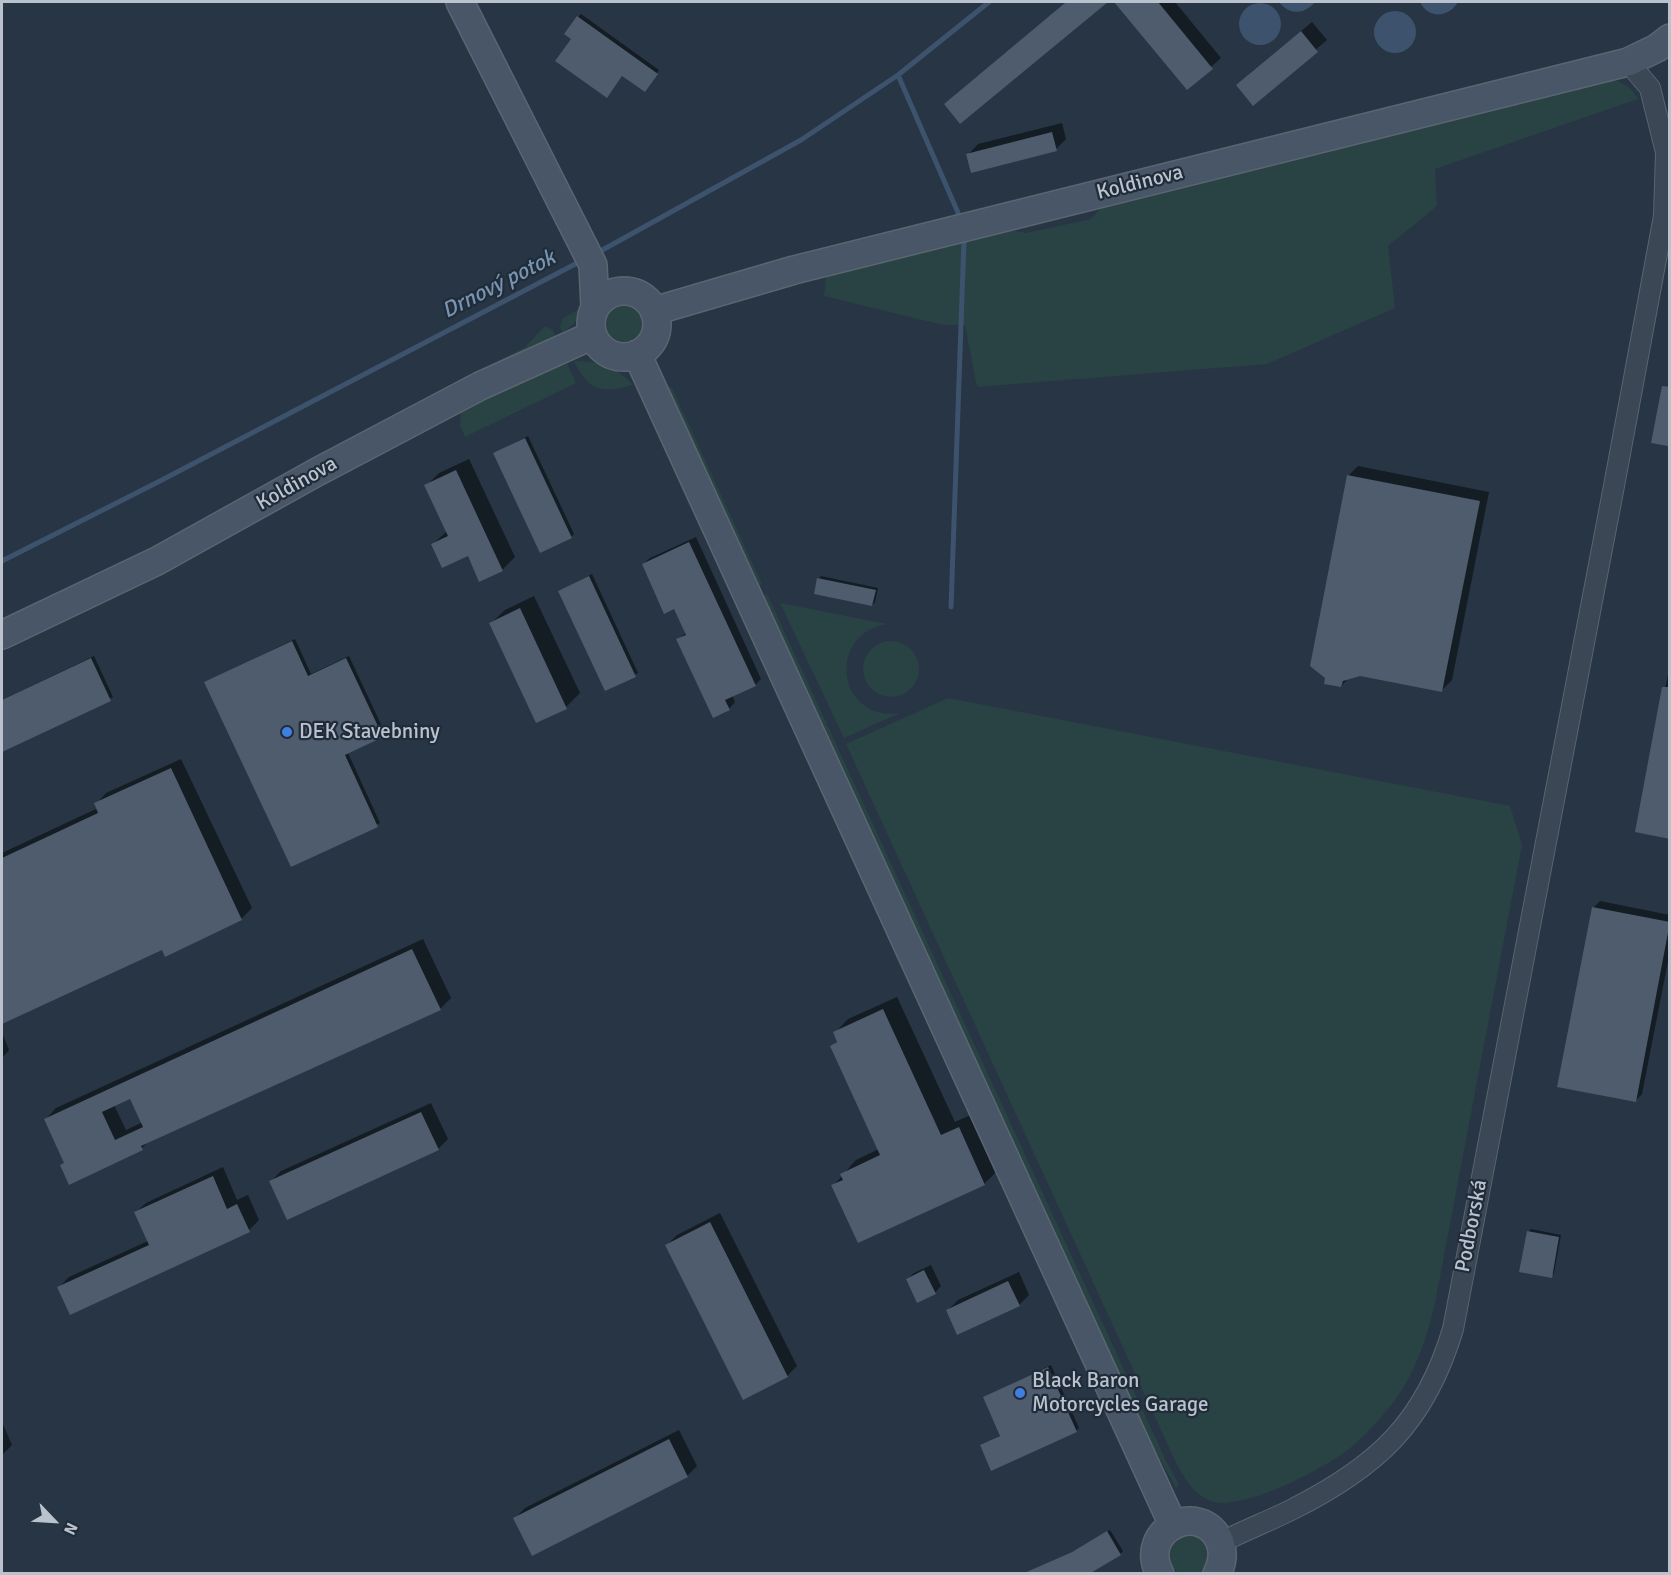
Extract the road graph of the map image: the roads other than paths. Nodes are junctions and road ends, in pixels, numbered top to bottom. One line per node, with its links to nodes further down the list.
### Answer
1 (460, 2): 4 (main road)
2 (1670, 38): 3 (main road, Koldinova)
3 (1628, 62): 7 (main road, Koldinova); 12 (street, Podborská)
4 (596, 271): 5 (main road); 6 (main road)
5 (623, 291): 6 (main road); 7 (main road)
6 (595, 308): 8 (main road)
7 (654, 311): 9 (main road)
8 (593, 335): 9 (main road); 10 (main road, Koldinova)
9 (636, 354): 11 (main road)
10 (2, 635)
11 (1173, 1525): 12 (main road); 13 (main road)
12 (1220, 1543): 14 (main road)
13 (1156, 1572)
14 (1217, 1574)

